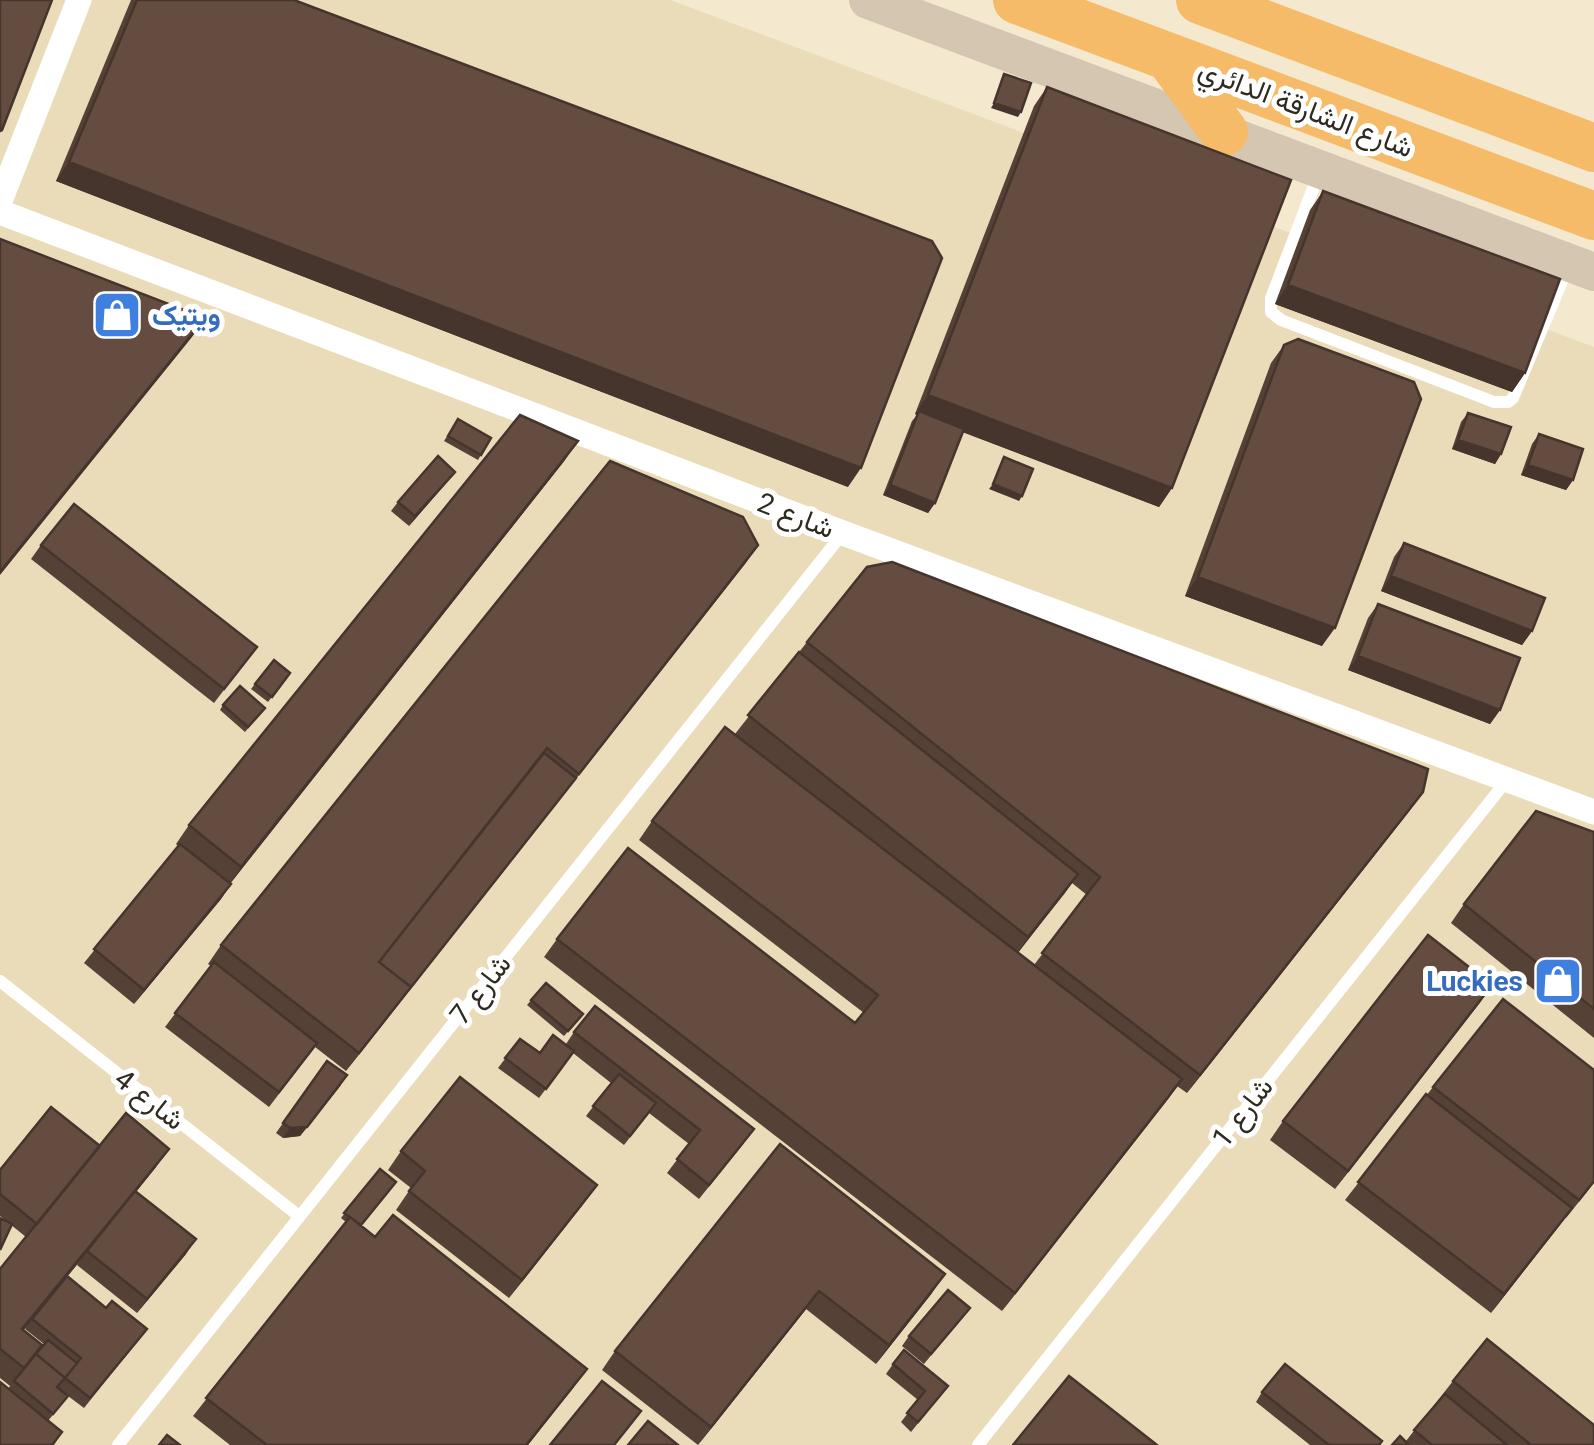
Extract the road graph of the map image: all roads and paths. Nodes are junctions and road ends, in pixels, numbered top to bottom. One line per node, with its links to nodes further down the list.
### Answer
1 (78, 0): 9 (street)
2 (868, 0): 6 (street)
3 (1018, 0): 5 (highway, شارع الشارقة الدائري)
4 (1200, 0): 7 (highway)
5 (1168, 57): 6 (highway); 11 (highway, شارع الشارقة الدائري)
6 (1224, 132): 8 (street)
7 (1594, 148)
8 (1320, 170): 12 (street); 12 (lane)
9 (0, 201)
10 (0, 212): 13 (street, شارع 2)
11 (1594, 216)
12 (1582, 267)
13 (843, 532): 14 (street, شارع 2); 17 (lane, شارع 7)
14 (1506, 780): 15 (street, شارع 2); 19 (lane, شارع 1)
15 (1594, 812)
16 (0, 981): 17 (lane, شارع 4)
17 (299, 1216): 18 (lane, شارع 7)
18 (118, 1445)
19 (978, 1445)

